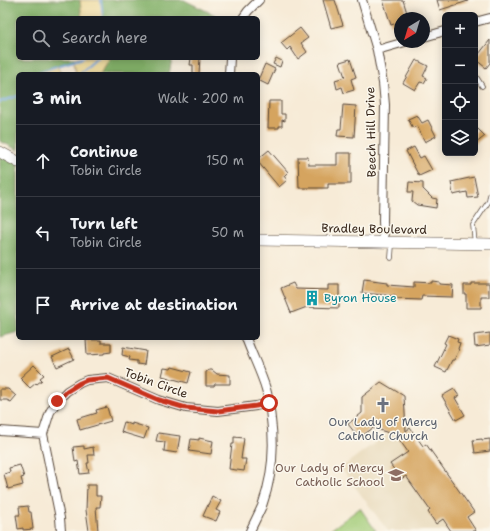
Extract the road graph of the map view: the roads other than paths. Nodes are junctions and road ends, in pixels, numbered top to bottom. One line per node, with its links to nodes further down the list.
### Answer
1 (259, 0): 3 (street)
2 (362, 0): 9 (street, Beech Hill Drive)
3 (244, 16)
4 (490, 18): 5 (street)
5 (478, 21)
6 (442, 31): 7 (street)
7 (430, 34)
8 (394, 45): 9 (street)
9 (377, 50): 18 (street, Beech Hill Drive)
10 (230, 60): 11 (street)
11 (229, 72)
12 (478, 80): 13 (lane)
13 (482, 86)
14 (0, 152): 15 (main road)
15 (16, 161)
16 (490, 195): 19 (lane)
17 (260, 240): 18 (main road, Bradley Boulevard)
18 (388, 242): 19 (main road, Bradley Boulevard); 21 (lane)
19 (475, 244): 20 (main road, Bradley Boulevard)
20 (490, 244)
21 (391, 258)
22 (247, 340): 23 (street)
23 (269, 403): 25 (street, Tobin Circle); 27 (street)
24 (0, 431): 25 (street)
25 (43, 434): 26 (street, Tobin Circle)
26 (61, 531)
27 (250, 531)

